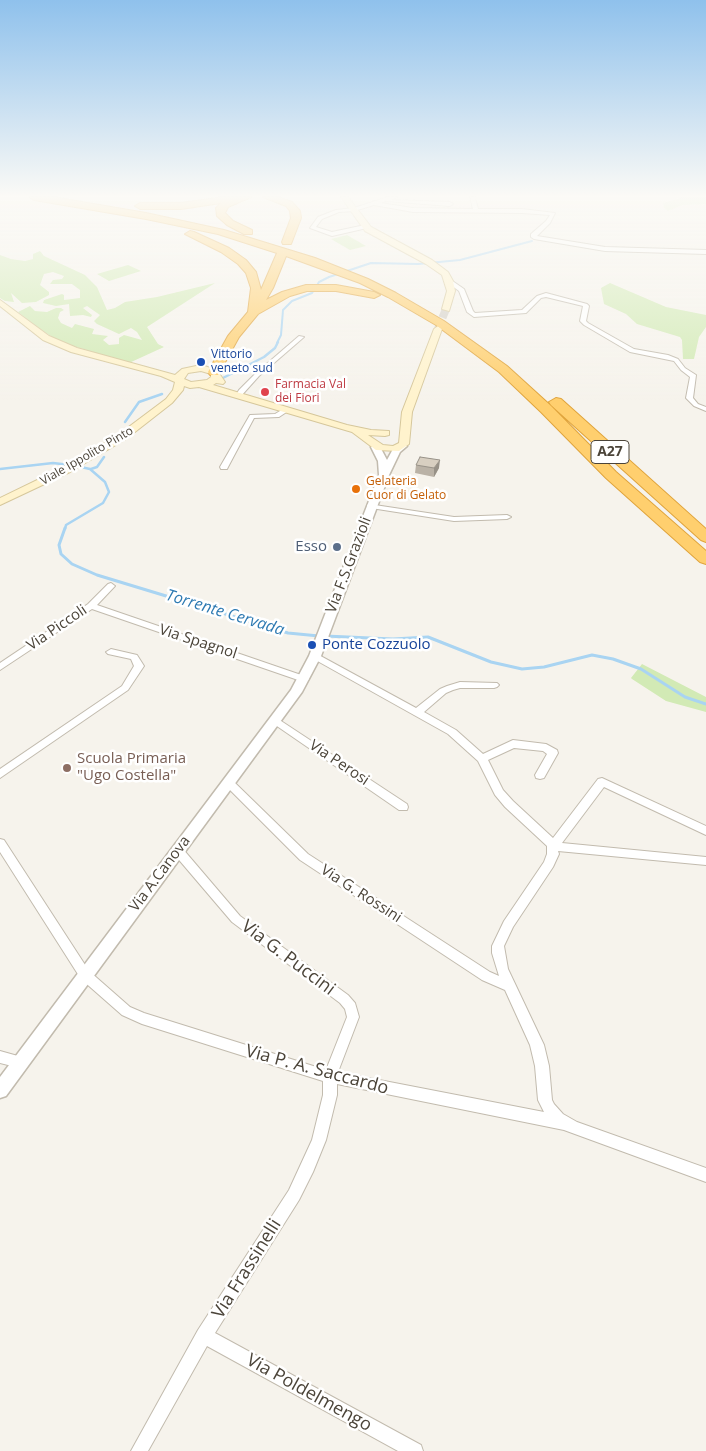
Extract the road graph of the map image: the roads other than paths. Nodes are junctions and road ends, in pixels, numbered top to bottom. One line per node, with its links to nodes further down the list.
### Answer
1 (244, 265): 8 (highway)
2 (277, 265): 8 (highway, A27)
3 (320, 265): 9 (highway, A27)
4 (335, 265): 32 (highway, A27)
5 (434, 265): 6 (main road)
6 (449, 281): 9 (main road); 19 (street)
7 (0, 302): 13 (main road)
8 (254, 312): 9 (highway, A27); 11 (highway, A27)
9 (441, 320): 21 (main road); 33 (highway, A27)
10 (301, 337): 17 (street)
11 (221, 358): 12 (highway); 14 (highway, A27)
12 (196, 369): 13 (main road); 14 (main road); 15 (main road, Viale Ippolito Pinto)
13 (151, 370): 15 (main road)
14 (215, 374): 16 (main road, Viale Ippolito Pinto); 17 (main road)
15 (180, 381): 16 (main road); 18 (main road, Viale Ippolito Pinto)
16 (200, 386): 17 (main road); 18 (main road, Viale Ippolito Pinto)
17 (239, 395): 20 (main road)
18 (169, 401): 27 (main road, Viale Ippolito Pinto)
19 (706, 409)
20 (287, 410): 22 (main road); 26 (street)
21 (405, 419): 23 (main road); 24 (main road)
22 (345, 427): 23 (main road); 25 (main road)
23 (386, 433): 24 (main road); 25 (main road)
24 (403, 442): 25 (main road); 28 (street, Via F.S.Grazioli)
25 (374, 445): 28 (street)
26 (224, 467)
27 (66, 470): 29 (main road, Viale Ippolito Pinto)
28 (384, 475): 30 (street, Via F.S.Grazioli)
29 (0, 502)
30 (371, 506): 31 (street); 37 (street, Via F.S.Grazioli)
31 (507, 517)
32 (706, 536)
33 (706, 559)
34 (111, 586): 35 (street, Via Piccoli)
35 (92, 606): 38 (street, Via Piccoli); 39 (street, Via Spagnol)
36 (112, 652): 44 (street)
37 (315, 656): 39 (street, Via A.Canova); 41 (street)
38 (0, 667)
39 (304, 679): 42 (street, Via A.Canova)
40 (494, 685): 41 (street)
41 (417, 712): 43 (street)
42 (275, 720): 46 (street, Via A.Canova); 47 (street, Via Perosi)
43 (482, 759): 45 (street); 50 (street)
44 (0, 774)
45 (540, 774)
46 (228, 784): 51 (street, Via A.Canova); 54 (street, Via G. Rossini)
47 (403, 807)
48 (706, 831): 50 (street)
49 (0, 843): 53 (street, Via P. A. Saccardo)
50 (553, 846): 52 (street); 54 (street)
51 (178, 851): 53 (street, Via A.Canova); 57 (street, Via G. Puccini)
52 (706, 861)
53 (85, 975): 56 (street, Via A.Canova); 57 (street, Via P. A. Saccardo)
54 (509, 986): 59 (street)
55 (0, 1057): 56 (street)
56 (20, 1062): 58 (street, Via A.Canova)
57 (330, 1077): 59 (street, Via P. A. Saccardo); 61 (street, Via Frassinelli)
58 (0, 1090)
59 (565, 1124): 60 (street, Via P. A. Saccardo)
60 (706, 1175)
61 (204, 1336): 62 (street, Via Frassinelli); 63 (street, Via Poldelmengo)
62 (139, 1451)
63 (415, 1451)

